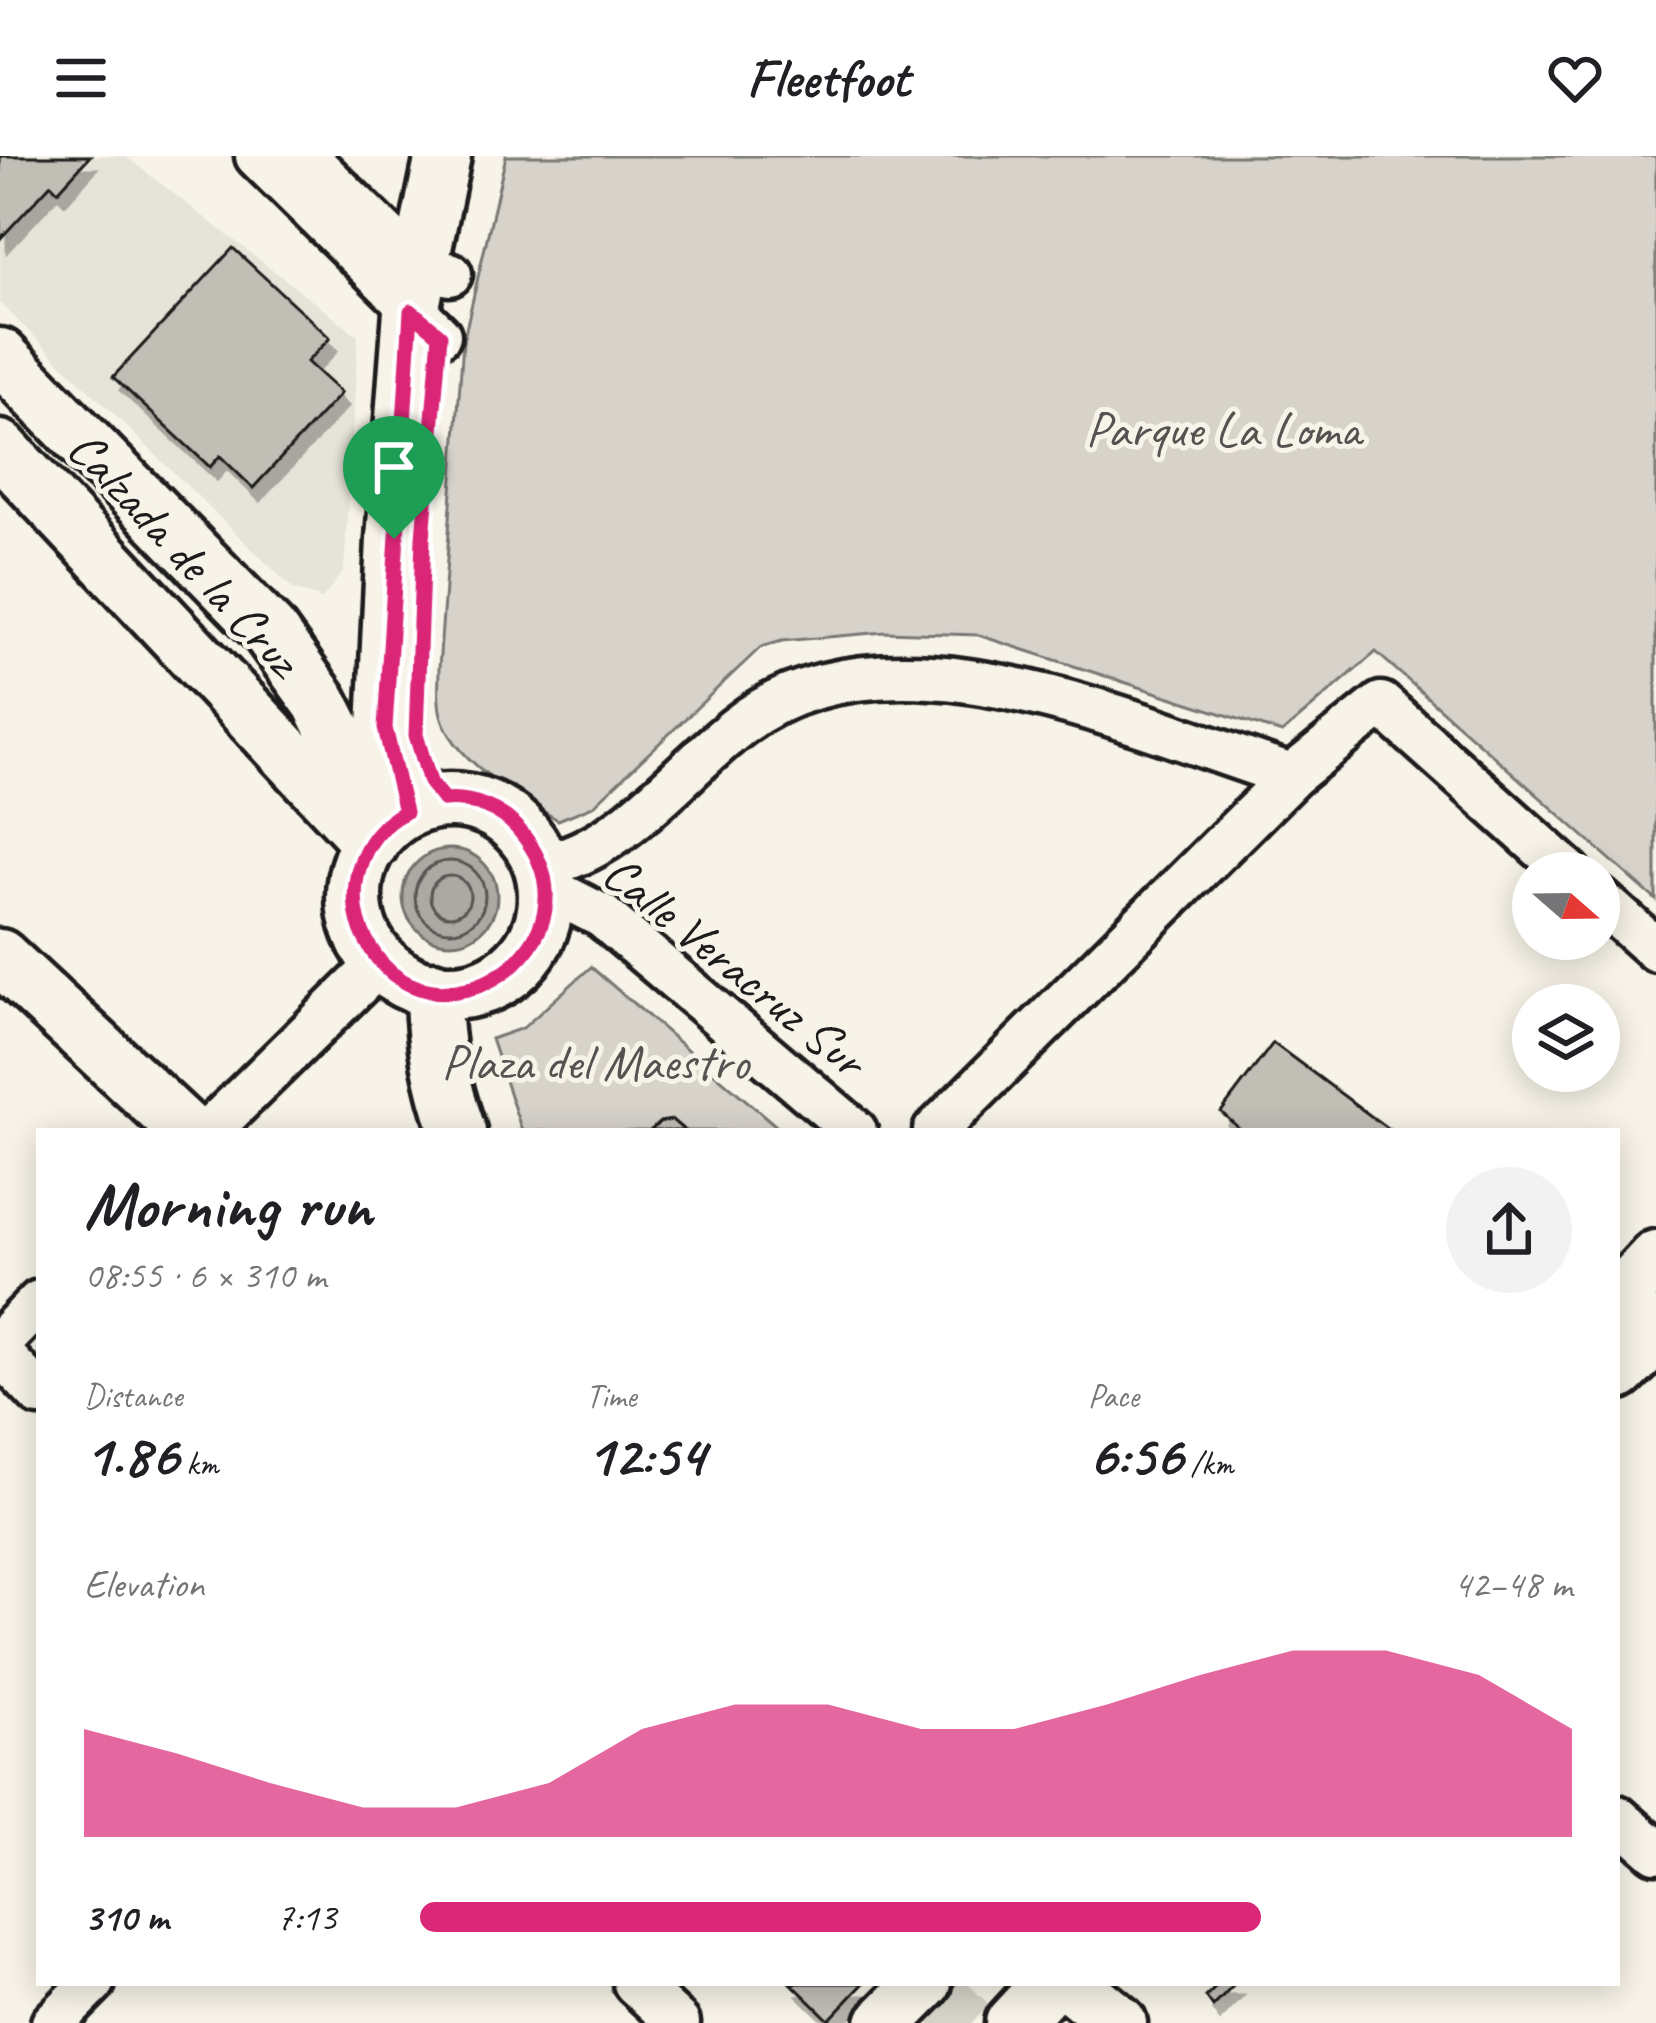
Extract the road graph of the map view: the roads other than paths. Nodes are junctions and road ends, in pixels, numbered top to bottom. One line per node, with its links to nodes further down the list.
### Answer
1 (257, 156): 5 (street)
2 (305, 156): 5 (street)
3 (443, 156): 5 (main road)
4 (478, 156): 5 (main road)
5 (430, 297): 9 (main road)
6 (0, 356): 9 (main road, Calzada de la Cruz)
7 (0, 448): 9 (main road, Calzada de la Cruz)
8 (1292, 776): 10 (street); 11 (street); 21 (street)
9 (401, 820): 11 (main road); 15 (main road)
10 (1547, 852)
11 (543, 876): 16 (main road); 20 (street, Calle Veracruz Sur)
12 (1620, 917): 13 (street)
13 (1656, 950)
14 (0, 957): 17 (main road)
15 (381, 962): 16 (main road); 18 (street)
16 (433, 989): 19 (main road)
17 (184, 1128)
18 (211, 1128)
19 (457, 1128)
20 (851, 1128)
21 (938, 1128)
22 (1656, 1258): 24 (main road)
23 (1656, 1294): 26 (highway)
24 (1620, 1297)
25 (36, 1306): 28 (street)
26 (1620, 1330)
27 (1656, 1330): 31 (highway)
28 (0, 1342)
29 (0, 1354): 32 (street)
30 (1656, 1356): 33 (main road)
31 (1620, 1365)
32 (36, 1391)
33 (1620, 1394)
34 (1620, 1820): 35 (street)
35 (1656, 1851)
36 (91, 1986): 41 (street)
37 (638, 1986): 42 (street)
38 (921, 1986): 43 (main road)
39 (1047, 1986): 44 (main road)
40 (1074, 1986): 45 (main road)
41 (52, 2023)
42 (678, 2023)
43 (884, 2023)
44 (1013, 2023)
45 (1119, 2023)

